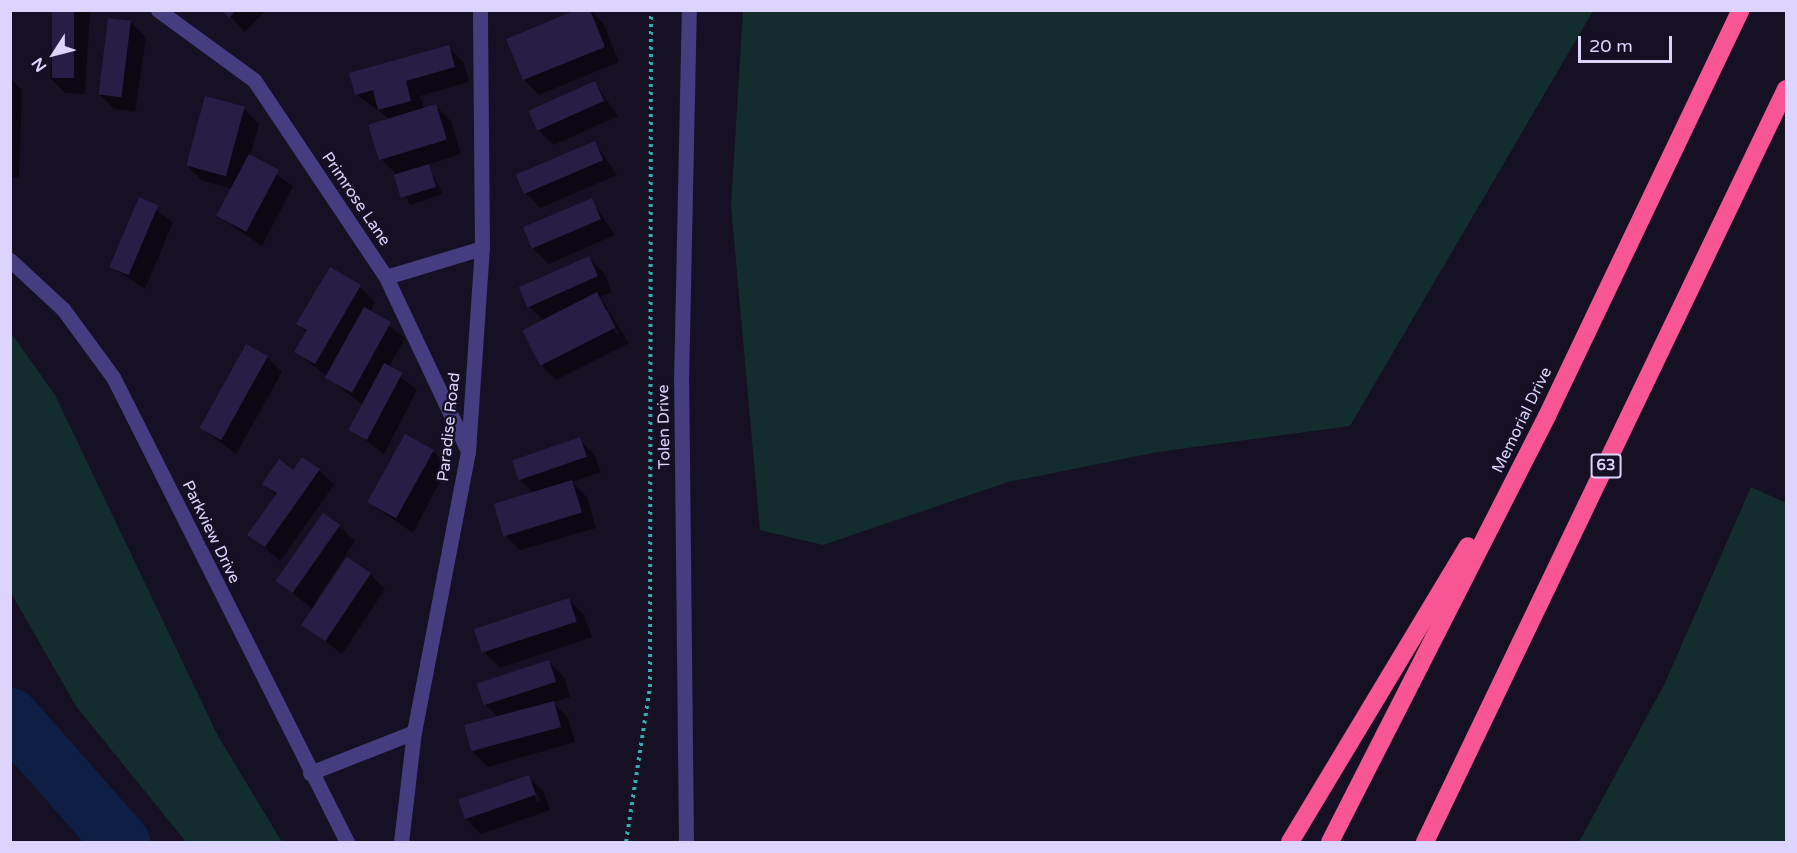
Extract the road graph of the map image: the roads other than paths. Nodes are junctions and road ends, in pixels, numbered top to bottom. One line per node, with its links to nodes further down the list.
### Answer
1 (158, 10): 8 (street, Primrose Lane)
2 (480, 10): 6 (street, Paradise Road)
3 (689, 10): 15 (street, Tolen Drive)
4 (1741, 10): 9 (highway, Memorial Drive)
5 (1786, 89): 18 (highway, 63)
6 (482, 248): 8 (street); 10 (street, Paradise Road)
7 (10, 260): 12 (street, Parkview Drive)
8 (386, 277): 10 (street, Primrose Lane)
9 (1547, 416): 16 (highway); 17 (highway, Memorial Drive)
10 (468, 452): 11 (street, Paradise Road)
11 (414, 732): 12 (street); 14 (street, Paradise Road)
12 (310, 773): 13 (street, Parkview Drive)
13 (347, 843)
14 (401, 843)
15 (686, 843)
16 (1290, 843)
17 (1330, 843)
18 (1425, 843)

